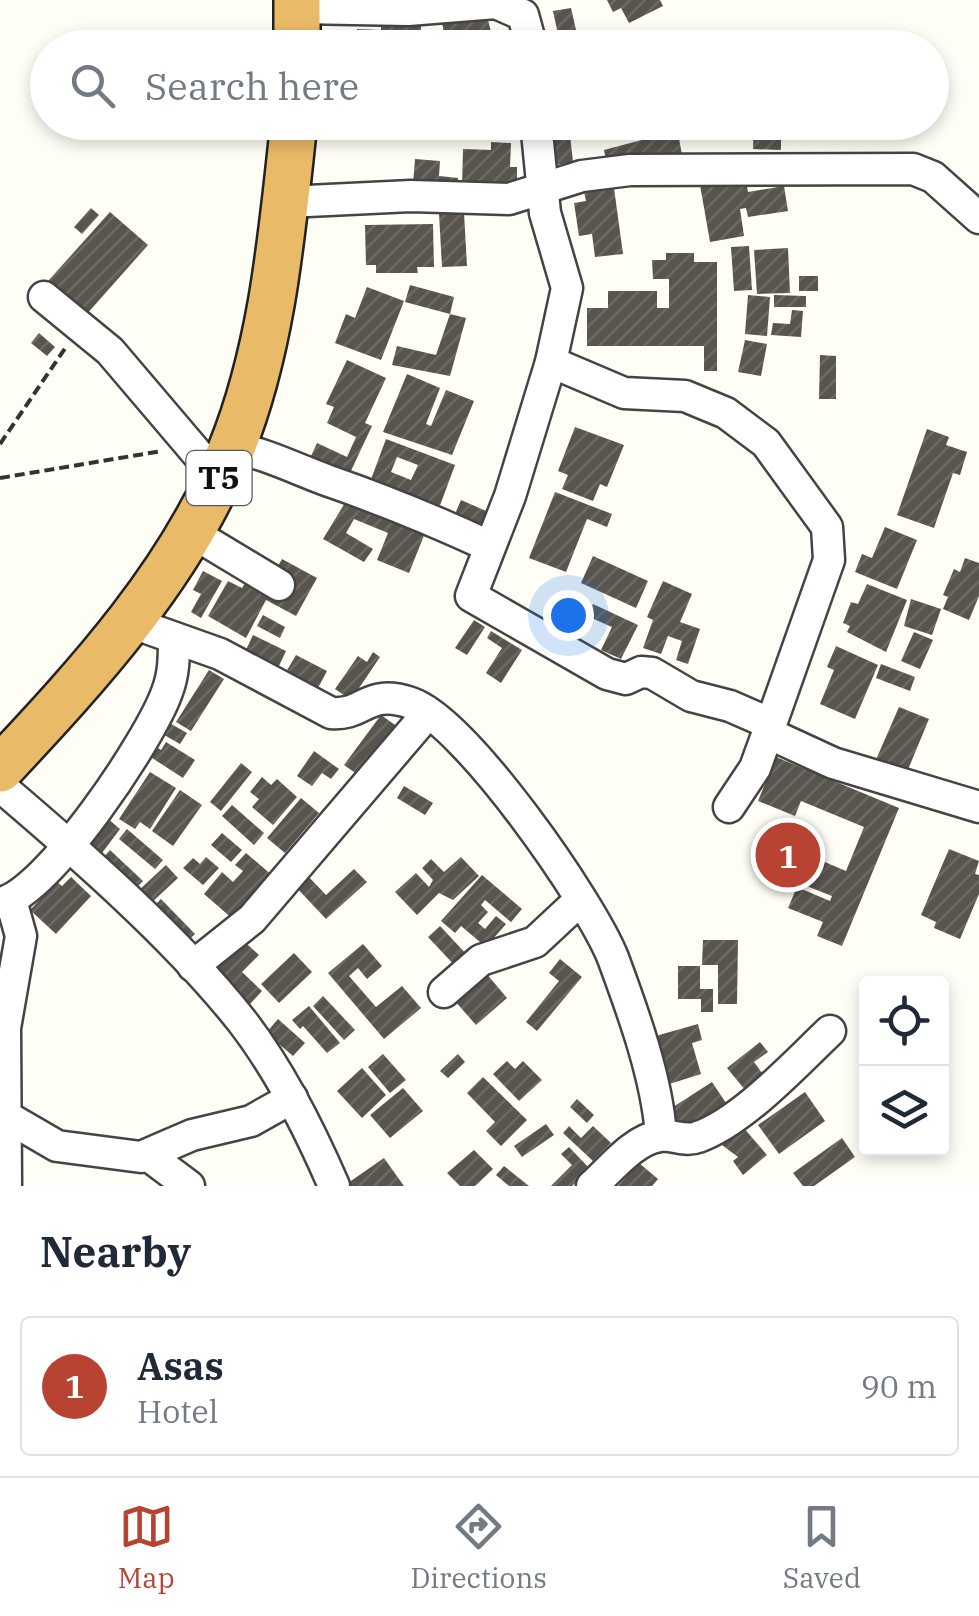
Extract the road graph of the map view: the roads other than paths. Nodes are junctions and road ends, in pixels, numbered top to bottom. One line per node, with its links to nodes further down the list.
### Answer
1 (297, 18): 2 (street)
2 (527, 30)
3 (292, 140): 6 (highway, T5)
4 (538, 140): 5 (street)
5 (544, 191): 6 (street); 7 (street); 9 (street)
6 (287, 202): 10 (highway, T5)
7 (975, 208)
8 (44, 297): 10 (street)
9 (551, 362): 12 (street); 17 (street)
10 (226, 463): 11 (highway, T5); 12 (street)
11 (191, 532): 13 (street); 14 (highway, T5)
12 (489, 546): 17 (street)
13 (279, 584)
14 (130, 622): 15 (street); 18 (highway, T5)
15 (174, 638): 16 (street); 22 (street)
16 (428, 713): 23 (street); 25 (street)
17 (770, 729): 20 (street); 21 (street)
18 (0, 770)
19 (0, 786): 22 (street)
20 (729, 807)
21 (979, 807)
22 (68, 846): 24 (street); 25 (street)
23 (578, 901): 26 (street); 30 (street)
24 (6, 902): 29 (street)
25 (193, 966): 28 (street)
26 (444, 992)
27 (830, 1031): 30 (street)
28 (292, 1098): 31 (street); 34 (street)
29 (7, 1118): 31 (street); 32 (street)
30 (660, 1135): 35 (street)
31 (149, 1156): 33 (street)
32 (6, 1186)
33 (189, 1186)
34 (334, 1186)
35 (592, 1186)

